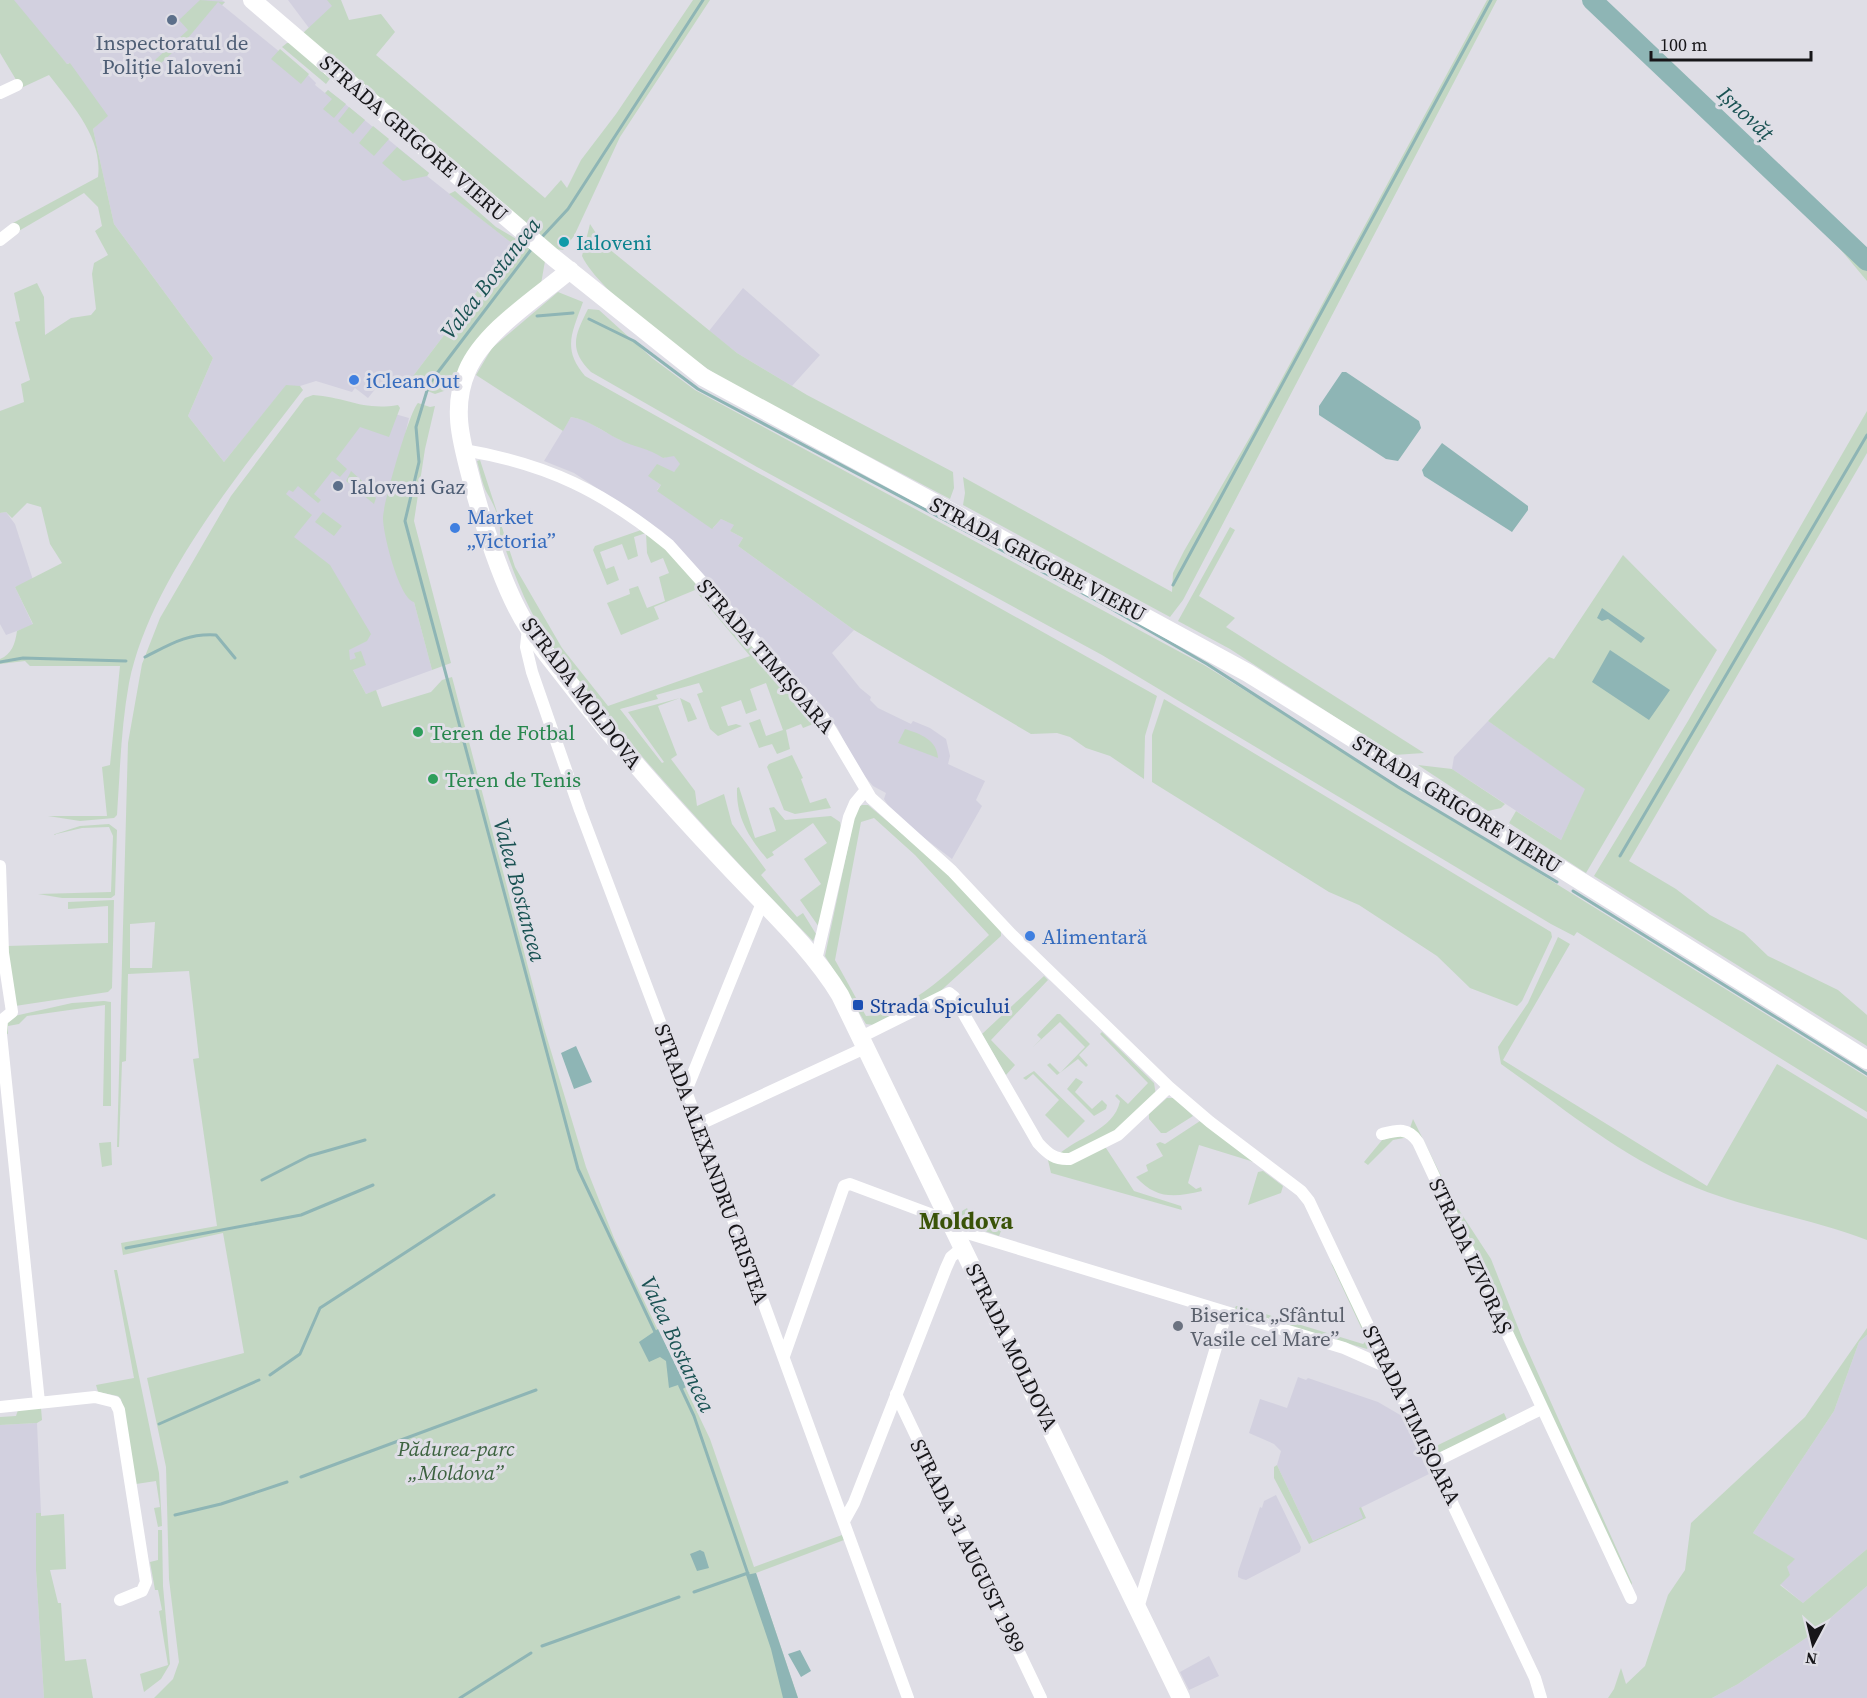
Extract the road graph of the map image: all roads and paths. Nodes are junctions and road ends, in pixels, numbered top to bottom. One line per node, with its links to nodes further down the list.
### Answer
1 (252, 0): 3 (main road, STRADA GRIGORE VIERU)
2 (273, 0): 3 (main road)
3 (298, 38): 8 (main road, STRADA GRIGORE VIERU)
4 (17, 84): 5 (street)
5 (0, 93)
6 (14, 230): 7 (street)
7 (0, 240)
8 (570, 270): 9 (main road, STRADA MOLDOVA); 16 (main road, STRADA GRIGORE VIERU)
9 (464, 450): 10 (main road, STRADA MOLDOVA); 11 (street, STRADA TIMIȘOARA)
10 (528, 628): 13 (main road, STRADA MOLDOVA); 18 (street, STRADA ALEXANDRU CRISTEA)
11 (865, 791): 14 (street); 17 (street, STRADA TIMIȘOARA)
12 (0, 866): 27 (street)
13 (762, 903): 14 (main road, STRADA MOLDOVA); 18 (street)
14 (816, 960): 15 (main road, STRADA MOLDOVA)
15 (864, 1042): 17 (street); 19 (street); 21 (main road, STRADA MOLDOVA)
16 (1867, 1060)
17 (1169, 1087): 25 (street, STRADA TIMIȘOARA)
18 (686, 1091): 19 (street, STRADA ALEXANDRU CRISTEA)
19 (698, 1125): 24 (street, STRADA ALEXANDRU CRISTEA)
20 (1382, 1134): 29 (street, STRADA IZVORAȘ)
21 (951, 1225): 22 (main road, STRADA MOLDOVA); 23 (street); 24 (street)
22 (963, 1247): 26 (street); 34 (main road, STRADA MOLDOVA)
23 (1226, 1314): 25 (street); 34 (street)
24 (784, 1356): 31 (street, STRADA ALEXANDRU CRISTEA)
25 (1389, 1368): 30 (street, STRADA TIMIȘOARA)
26 (896, 1394): 31 (street); 36 (street, STRADA 31 AUGUST 1989)
27 (39, 1402): 28 (street); 33 (street)
28 (0, 1407)
29 (1541, 1409): 30 (street); 32 (street, STRADA IZVORAȘ)
30 (1434, 1462): 38 (street, STRADA TIMIȘOARA)
31 (844, 1521): 35 (street, STRADA ALEXANDRU CRISTEA)
32 (1631, 1598)
33 (120, 1600)
34 (1138, 1608): 37 (main road, STRADA MOLDOVA)
35 (908, 1698)
36 (1041, 1698)
37 (1181, 1698)
38 (1541, 1698)

